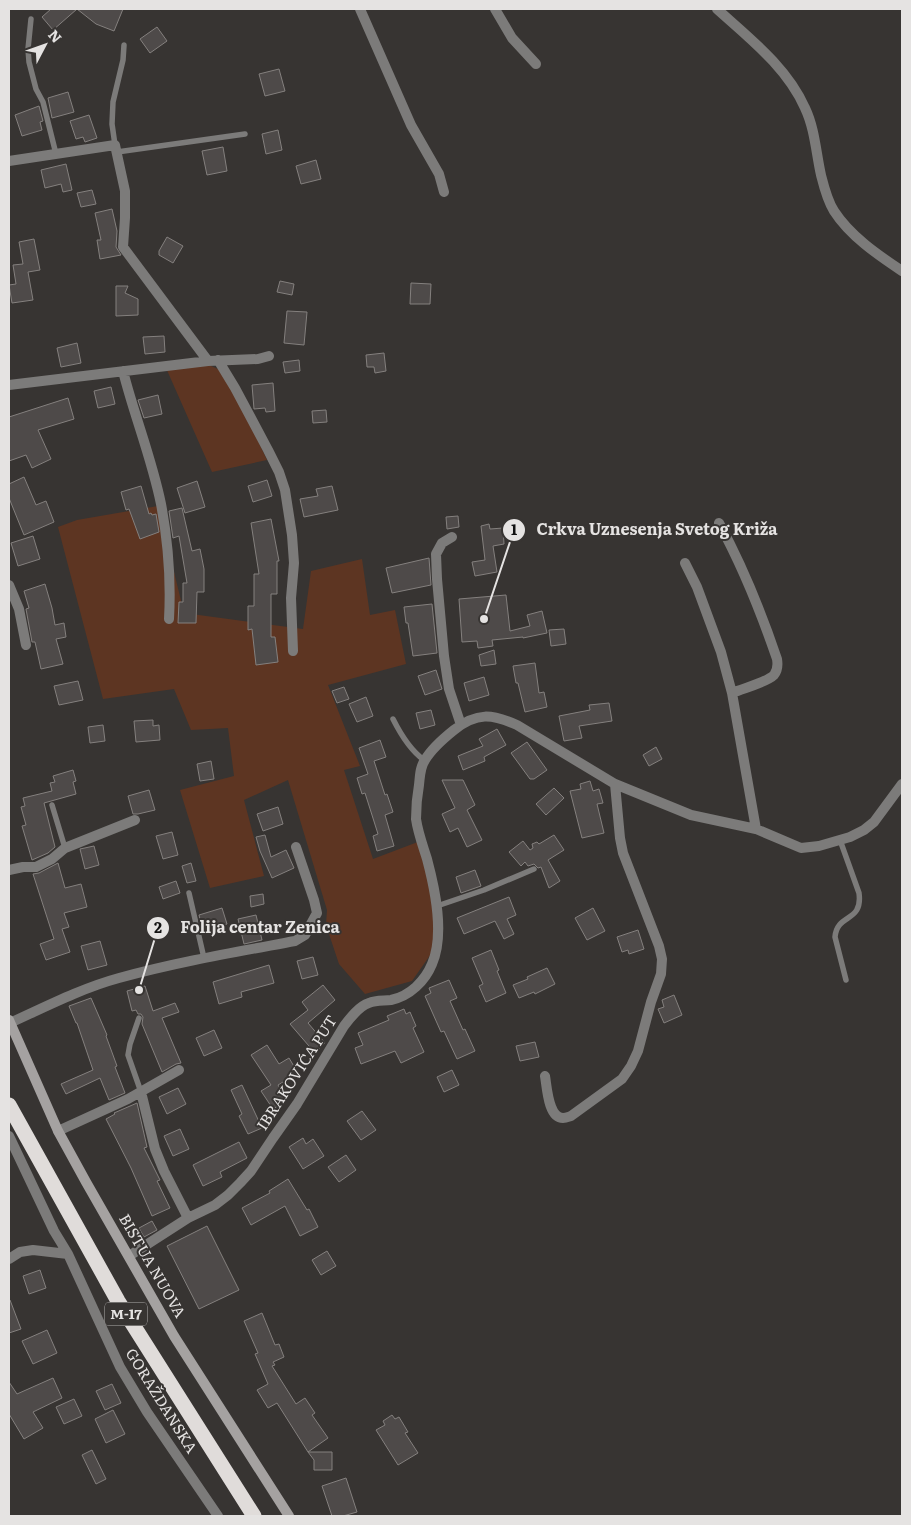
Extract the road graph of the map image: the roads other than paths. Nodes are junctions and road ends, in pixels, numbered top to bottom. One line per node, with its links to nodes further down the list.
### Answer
1 (360, 9): 11 (street)
2 (495, 9): 6 (street)
3 (717, 9): 12 (street)
4 (31, 19): 9 (lane)
5 (124, 45): 8 (lane)
6 (536, 64)
7 (245, 134): 8 (lane)
8 (116, 149): 9 (street); 14 (street)
9 (56, 154): 10 (street)
10 (9, 162)
11 (444, 192)
12 (902, 271)
13 (269, 356): 14 (street)
14 (213, 361): 15 (street); 23 (street)
15 (123, 371): 16 (street); 21 (street)
16 (9, 385)
17 (720, 523): 24 (street)
18 (452, 537): 26 (street)
19 (685, 563): 24 (street)
20 (9, 585): 22 (street)
21 (169, 620)
22 (26, 645)
23 (293, 651)
24 (732, 693): 32 (street)
25 (393, 719): 27 (lane)
26 (461, 725): 27 (street); 28 (street)
27 (424, 760): 39 (street, IBRAKOVIĆA PUT)
28 (615, 784): 32 (street); 45 (street)
29 (902, 784): 33 (street)
30 (52, 805): 35 (lane)
31 (135, 820): 35 (street)
32 (756, 829): 33 (street)
33 (840, 840): 41 (lane)
34 (296, 847): 40 (street)
35 (64, 848): 37 (street)
36 (534, 869): 39 (lane)
37 (9, 870)
38 (189, 893): 40 (lane)
39 (437, 906): 50 (street, IBRAKOVIĆA PUT)
40 (204, 958): 43 (street)
41 (846, 980)
42 (139, 1018): 46 (lane)
43 (9, 1022): 48 (street, BISTUA NUOVA)
44 (179, 1070): 46 (street)
45 (546, 1076)
46 (141, 1092): 48 (street); 50 (street)
47 (9, 1104): 55 (highway, M-17)
48 (58, 1131): 52 (street, BISTUA NUOVA)
49 (9, 1136): 51 (street, GORAŽDANSKA)
50 (188, 1218): 52 (street, IBRAKOVIĆA PUT)
51 (68, 1254): 53 (street); 54 (street, GORAŽDANSKA)
52 (129, 1256): 56 (street, BISTUA NUOVA)
53 (9, 1259)
54 (218, 1516)
55 (254, 1516)
56 (289, 1516)

